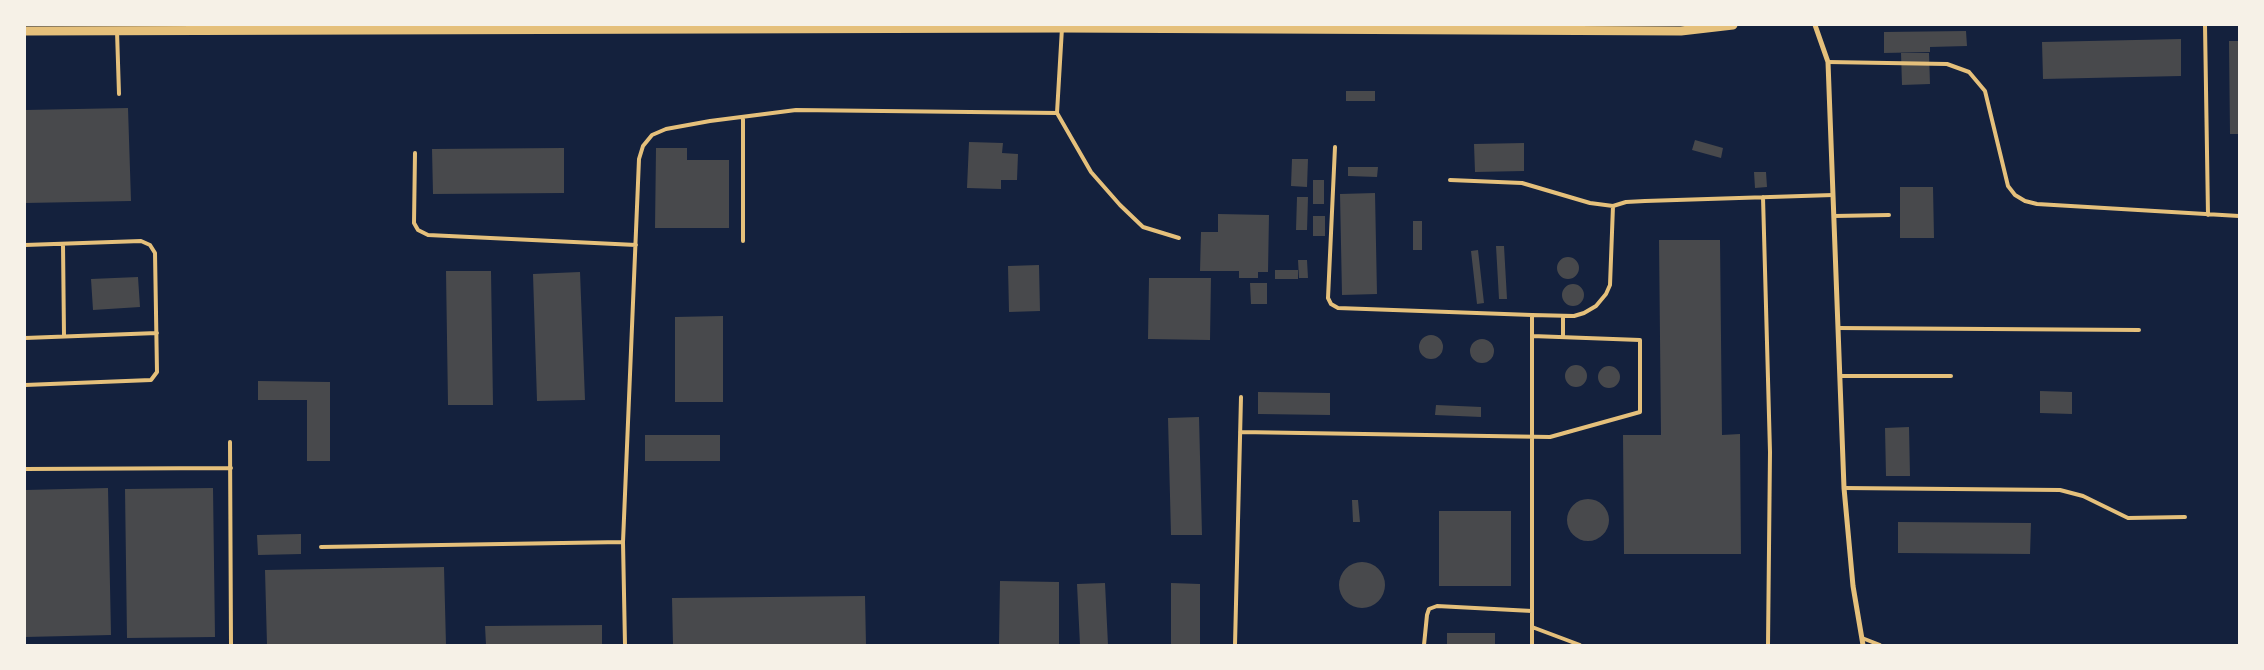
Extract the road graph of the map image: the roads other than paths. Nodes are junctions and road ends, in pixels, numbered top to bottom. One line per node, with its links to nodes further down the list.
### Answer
1 (1733, 25): 9 (street)
2 (1815, 25): 14 (street)
3 (2205, 25): 25 (lane)
4 (437, 27): 5 (street); 10 (street)
5 (463, 27): 6 (street)
6 (492, 27): 7 (street)
7 (591, 27): 8 (street)
8 (749, 27): 11 (street)
9 (1173, 27): 11 (street)
10 (292, 28): 13 (street)
11 (1062, 28): 16 (lane)
12 (25, 31): 13 (street)
13 (117, 31): 15 (lane)
14 (1828, 62): 21 (street); 25 (lane)
15 (119, 94)
16 (1057, 113): 17 (lane); 28 (lane)
17 (743, 117): 29 (lane); 32 (lane)
18 (1335, 147): 33 (lane)
19 (415, 153): 32 (lane)
20 (1450, 180): 23 (lane)
21 (1833, 195): 22 (lane); 26 (street)
22 (1763, 197): 23 (lane); 64 (lane)
23 (1613, 206): 34 (lane)
24 (1889, 215): 26 (lane)
25 (2208, 215): 27 (lane)
26 (1834, 216): 35 (street)
27 (2239, 216)
28 (1178, 238)
29 (743, 241)
30 (62, 244): 31 (lane); 37 (lane); 38 (lane)
31 (25, 245)
32 (636, 245): 53 (lane)
33 (1532, 315): 34 (lane); 39 (lane)
34 (1563, 316): 40 (lane)
35 (1838, 328): 36 (lane); 42 (street)
36 (2139, 330)
37 (157, 333): 38 (lane); 44 (lane)
38 (64, 336): 41 (lane)
39 (1532, 336): 40 (lane); 47 (lane)
40 (1563, 337): 47 (lane)
41 (25, 338)
42 (1840, 376): 43 (lane); 51 (street)
43 (1950, 376)
44 (25, 385)
45 (1241, 397): 46 (lane)
46 (1240, 432): 47 (lane); 60 (lane)
47 (1532, 437): 55 (lane)
48 (230, 442): 49 (lane)
49 (230, 468): 50 (lane); 58 (lane)
50 (25, 469)
51 (1844, 488): 52 (lane); 57 (street)
52 (2185, 517)
53 (623, 542): 54 (lane); 59 (lane)
54 (321, 547)
55 (1532, 611): 56 (lane); 61 (lane)
56 (1532, 627): 62 (lane); 63 (lane)
57 (1862, 638): 65 (street); 66 (lane)
58 (231, 645)
59 (625, 645)
60 (1236, 645)
61 (1424, 645)
62 (1532, 645)
63 (1580, 645)
64 (1768, 645)
65 (1864, 645)
66 (1880, 645)

